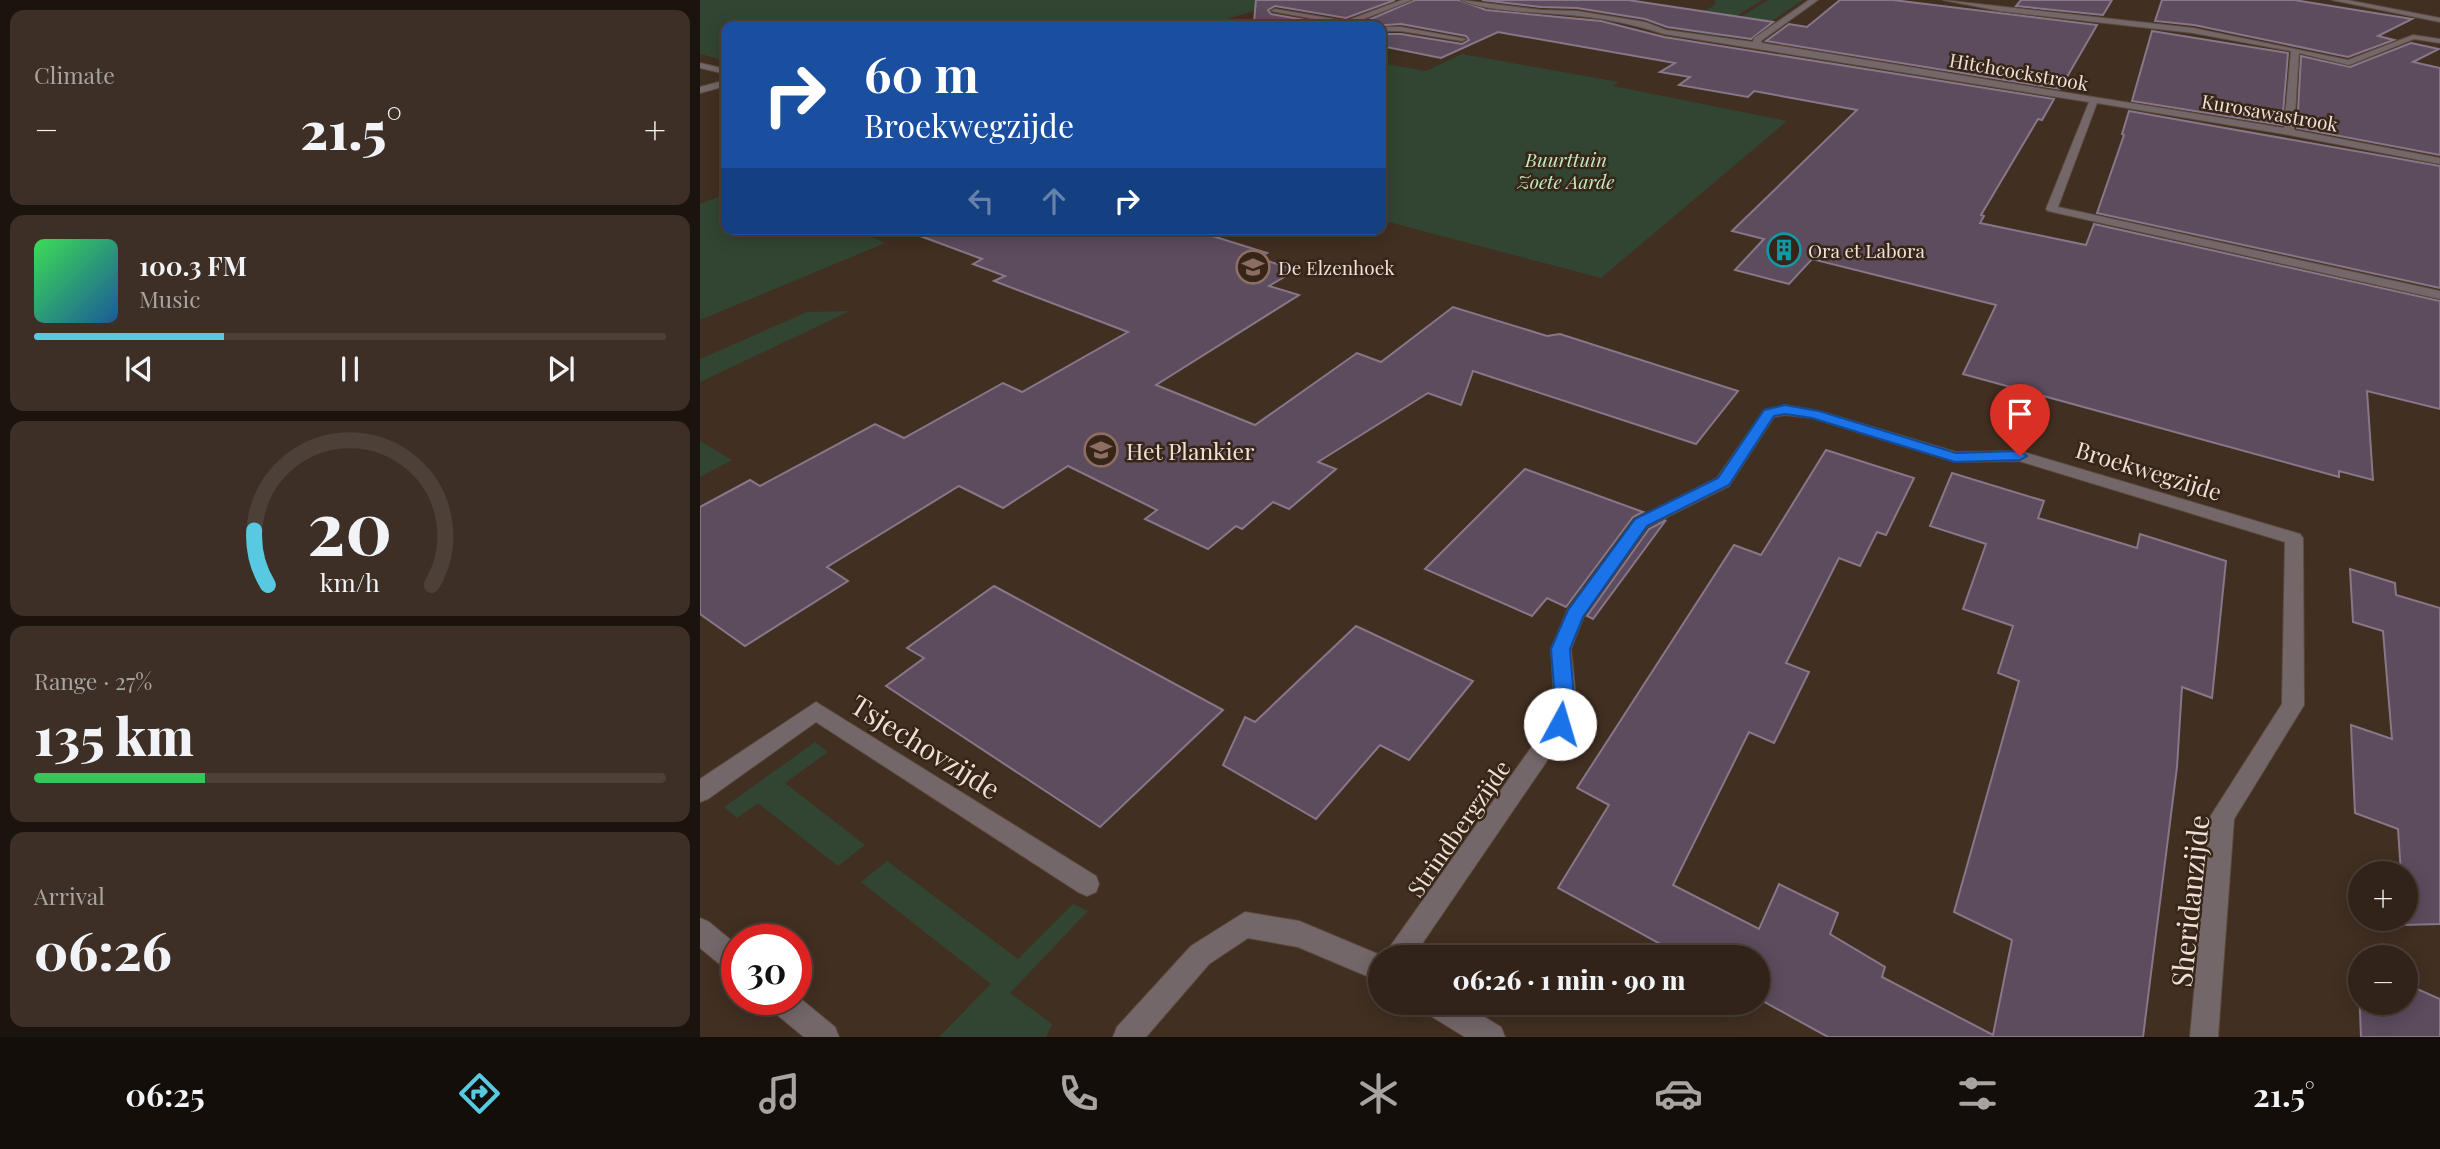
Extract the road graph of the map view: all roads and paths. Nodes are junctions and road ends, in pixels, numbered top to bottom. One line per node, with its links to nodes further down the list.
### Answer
1 (1408, 0): 9 (street)
2 (1465, 0): 13 (street, Hitchcockstrook)
3 (1814, 0): 13 (street)
4 (1947, 0): 14 (street)
5 (2336, 0): 7 (street)
6 (1275, 11): 8 (street)
7 (2440, 20)
8 (1335, 21)
9 (1352, 21)
10 (1386, 29): 11 (street)
11 (1462, 39)
12 (2440, 41): 14 (street)
13 (1758, 45): 19 (street, Hitchcockstrook)
14 (2295, 50): 20 (street)
15 (700, 65): 16 (street)
16 (721, 71)
17 (721, 84): 18 (street)
18 (700, 90)
19 (2094, 100): 20 (street, Kurosawastrook); 22 (street, Hitchcockstrook)
20 (2290, 132): 21 (street, Kurosawastrook)
21 (2440, 161)
22 (2440, 295)
23 (1785, 410): 24 (street, Broekwegzijde); 28 (street, Strindbergzijde)
24 (2294, 538): 36 (street, Sheridanzijde)
25 (700, 792): 26 (street, Tsjechovzijde)
26 (1087, 884)
27 (700, 931): 29 (street)
28 (1406, 945)
29 (721, 949)
30 (1368, 963): 34 (street)
31 (799, 1015): 33 (street)
32 (1456, 1015): 35 (street)
33 (825, 1037)
34 (1127, 1037)
35 (1491, 1037)
36 (2204, 1037)

